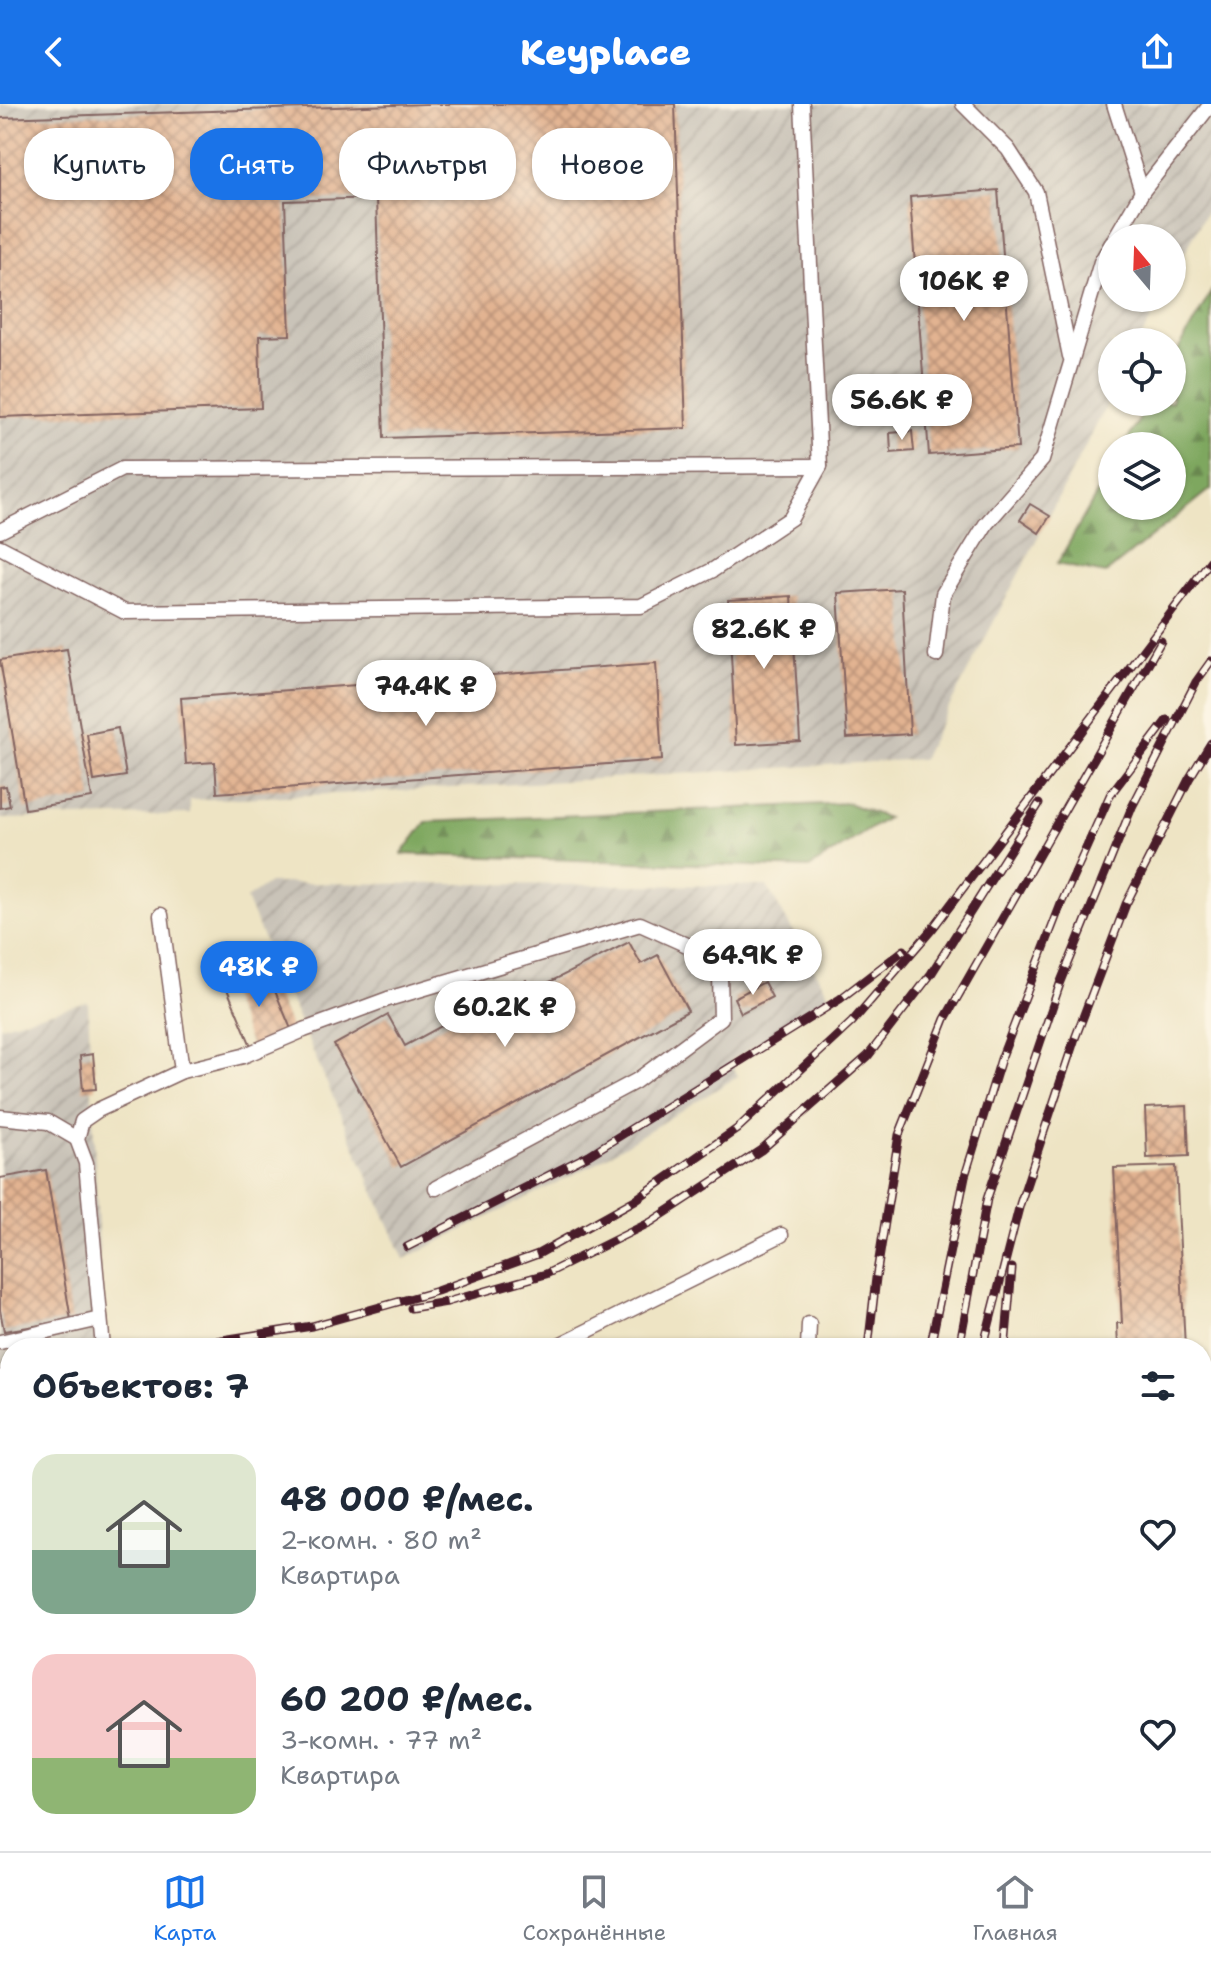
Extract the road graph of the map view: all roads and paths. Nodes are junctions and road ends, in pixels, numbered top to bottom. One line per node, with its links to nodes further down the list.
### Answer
1 (802, 104): 9 (lane)
2 (963, 104): 8 (lane)
3 (1114, 104): 5 (lane)
4 (1211, 104): 5 (lane)
5 (1142, 192): 6 (lane)
6 (1123, 224)
7 (1098, 272): 8 (lane)
8 (1071, 360): 12 (lane)
9 (820, 466): 10 (lane); 11 (lane)
10 (0, 531)
11 (0, 547)
12 (936, 655)
13 (161, 915): 14 (lane)
14 (182, 1071): 16 (lane); 17 (lane)
15 (0, 1117): 16 (lane)
16 (77, 1139): 19 (lane)
17 (436, 1188)
18 (781, 1235): 23 (lane)
19 (100, 1319): 21 (lane); 22 (lane)
20 (809, 1324): 24 (lane)
21 (17, 1338)
22 (102, 1338)
23 (573, 1338)
24 (808, 1338)

